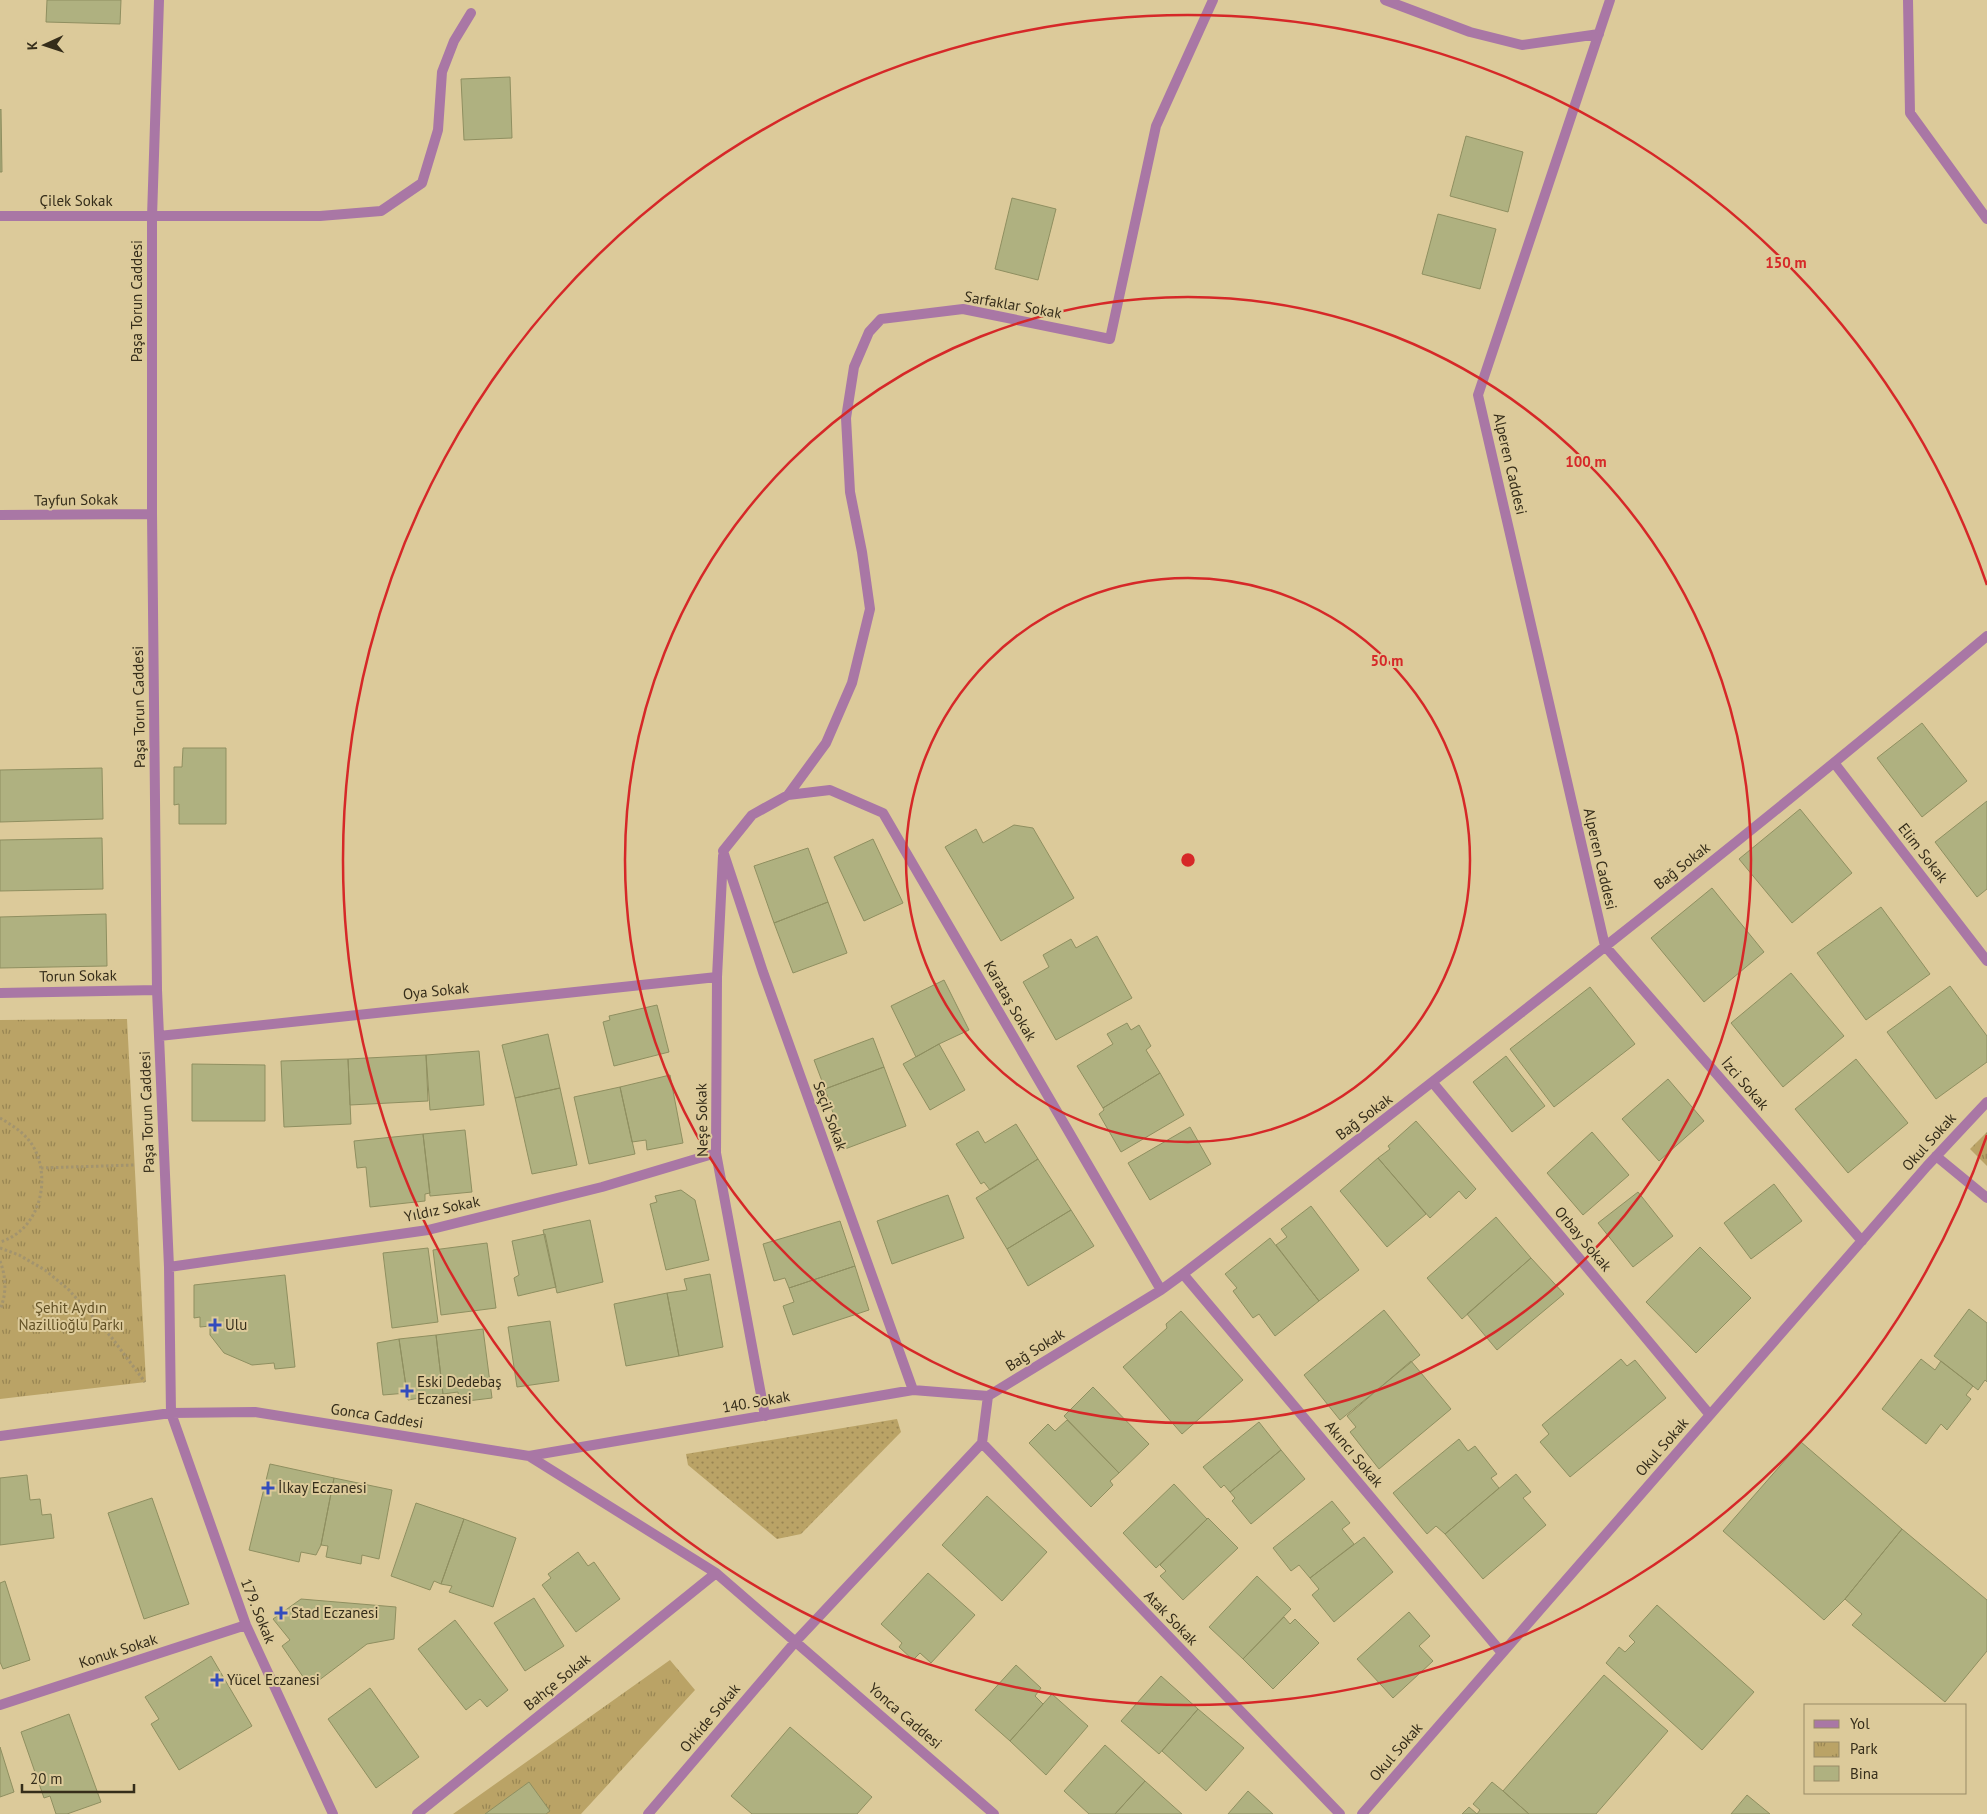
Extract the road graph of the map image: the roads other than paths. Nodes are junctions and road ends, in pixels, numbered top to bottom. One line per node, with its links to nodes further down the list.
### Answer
1 (160, 0): 9 (street, Paşa Torun Caddesi)
2 (1213, 0): 15 (street, Sarfaklar Sokak)
3 (1384, 0): 7 (street)
4 (1610, 0): 7 (street, Alperen Caddesi)
5 (1908, 0): 10 (street)
6 (470, 13): 9 (street, Çilek Sokak)
7 (1599, 34): 17 (street, Alperen Caddesi)
8 (0, 216): 9 (street, Çilek Sokak)
9 (152, 217): 11 (street, Paşa Torun Caddesi)
10 (1987, 219)
11 (152, 514): 12 (street, Tayfun Sokak); 20 (street, Paşa Torun Caddesi)
12 (0, 515)
13 (1987, 636): 14 (street, Bağ Sokak)
14 (1835, 764): 17 (street, Bağ Sokak); 18 (street, Elim Sokak)
15 (788, 795): 16 (street); 31 (street, Karataş Sokak)
16 (723, 850): 19 (street, Neşe Sokak); 32 (street, Seçil Sokak)
17 (1605, 946): 23 (street, Bağ Sokak); 28 (street, İzci Sokak)
18 (1987, 961)
19 (716, 977): 22 (street, Oya Sokak); 25 (street, Neşe Sokak)
20 (156, 990): 21 (street, Torun Sokak); 22 (street, Paşa Torun Caddesi)
21 (0, 993)
22 (159, 1036): 29 (street, Paşa Torun Caddesi)
23 (1432, 1083): 30 (street, Bağ Sokak); 35 (street, Orbay Sokak)
24 (1987, 1102): 26 (street, Okul Sokak)
25 (716, 1153): 29 (street, Yıldız Sokak); 36 (street, Neşe Sokak)
26 (1936, 1156): 27 (street); 28 (street, Okul Sokak)
27 (1987, 1198)
28 (1862, 1241): 35 (street, Okul Sokak)
29 (168, 1267): 34 (street, Paşa Torun Caddesi)
30 (1182, 1274): 31 (street, Bağ Sokak); 43 (street, Akıncı Sokak)
31 (1161, 1290): 33 (street, Bağ Sokak)
32 (913, 1390): 33 (street, 140. Sokak); 36 (street, 140. Sokak)
33 (988, 1396): 38 (street)
34 (171, 1413): 37 (street, Gonca Caddesi); 39 (street, Gonca Caddesi); 41 (street, 179. Sokak)
35 (1710, 1415): 43 (street, Okul Sokak)
36 (765, 1416): 39 (street, 140. Sokak)
37 (0, 1436)
38 (982, 1443): 42 (street); 49 (street, Atak Sokak)
39 (529, 1456): 40 (street, Gonca Caddesi)
40 (716, 1573): 42 (street, Yonca Caddesi); 46 (street, Bahçe Sokak)
41 (246, 1625): 44 (street, Konuk Sokak); 45 (street, 179. Sokak)
42 (796, 1641): 47 (street, Orkide Sokak); 48 (street, Yonca Caddesi)
43 (1502, 1653): 50 (street, Okul Sokak)
44 (0, 1705)
45 (333, 1814)
46 (417, 1814)
47 (648, 1814)
48 (994, 1814)
49 (1340, 1814)
50 (1362, 1814)

